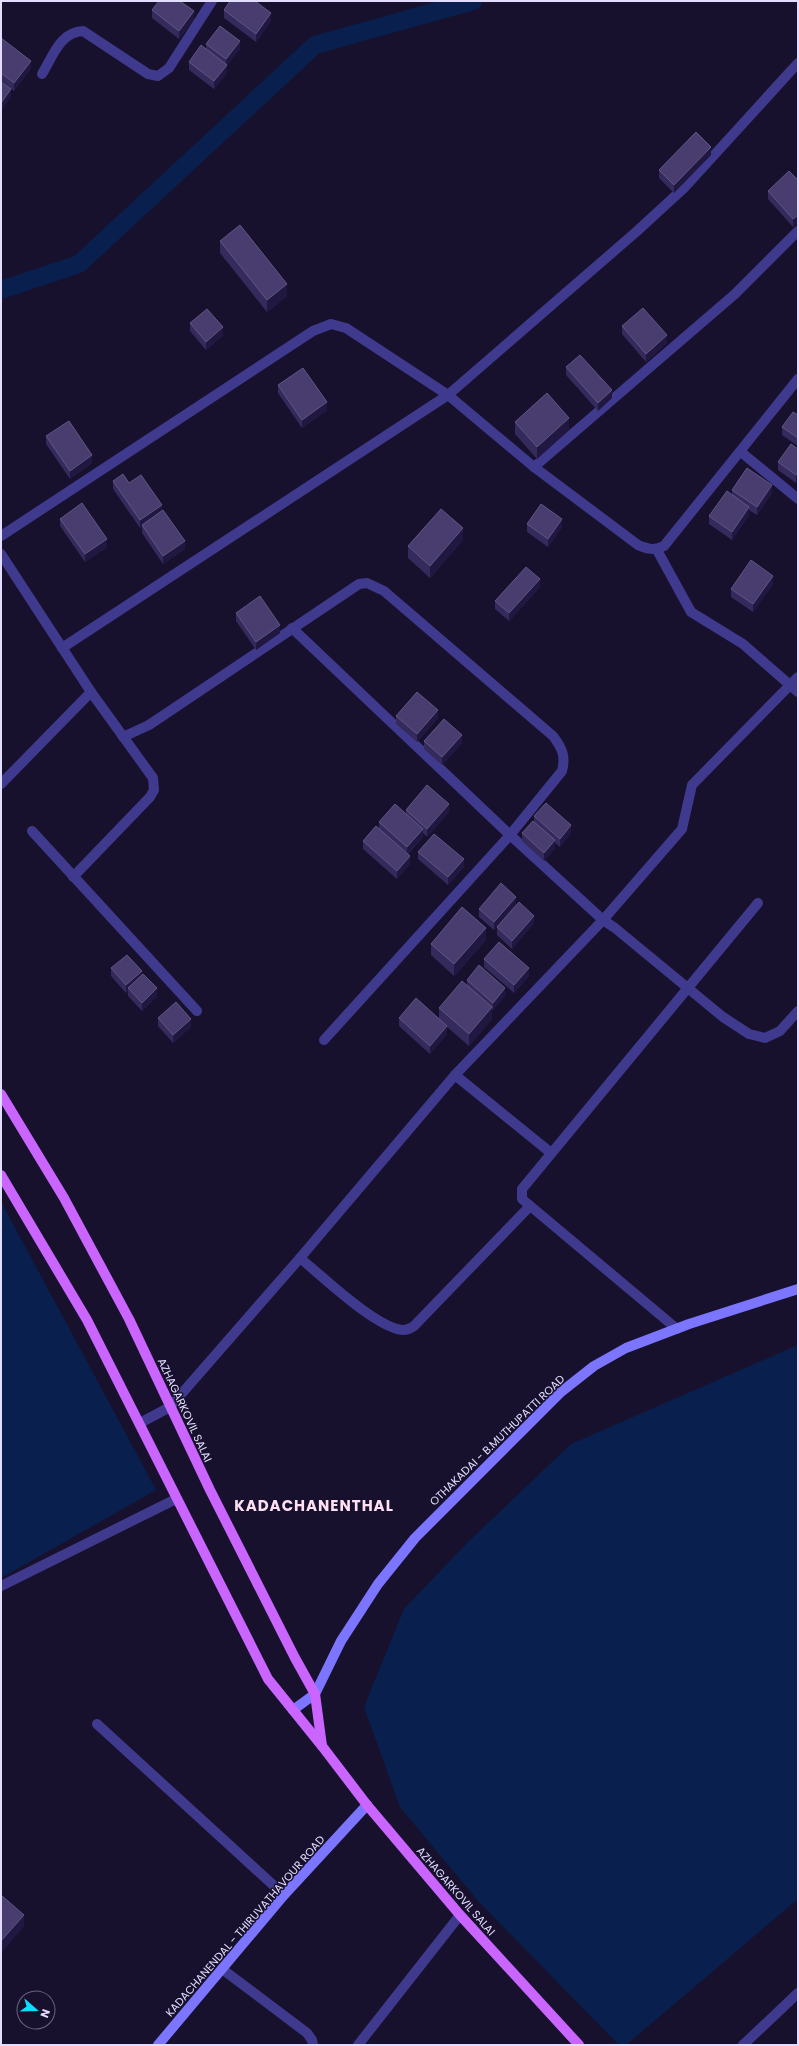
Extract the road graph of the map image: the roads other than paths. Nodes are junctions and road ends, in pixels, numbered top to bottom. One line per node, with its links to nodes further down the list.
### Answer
1 (212, 1): 3 (street)
2 (798, 63): 6 (street)
3 (42, 74)
4 (798, 231): 8 (street)
5 (798, 379): 7 (street)
6 (448, 395): 8 (street); 10 (street); 14 (street)
7 (741, 452): 9 (street); 11 (street)
8 (534, 467): 11 (street)
9 (798, 499)
10 (1, 536)
11 (657, 550): 16 (street)
12 (1, 554): 14 (street)
13 (292, 628): 18 (street); 21 (street); 21 (street)
14 (62, 648): 17 (street)
15 (798, 677): 16 (street)
16 (794, 689): 24 (street)
17 (92, 692): 18 (street); 19 (street)
18 (123, 737): 22 (street)
19 (1, 784)
20 (32, 832): 22 (street)
21 (510, 835): 24 (street); 28 (street)
22 (73, 877): 26 (street)
23 (758, 903): 25 (street)
24 (602, 920): 25 (street); 29 (street)
25 (687, 987): 27 (street); 31 (street)
26 (197, 1011)
27 (798, 1011)
28 (324, 1040)
29 (455, 1075): 31 (street); 34 (street)
30 (1, 1094): 37 (main road, AZHAGARKOVIL SALAI)
31 (551, 1153): 33 (street)
32 (1, 1175): 38 (main road, AZHAGARKOVIL SALAI)
33 (530, 1206): 34 (street); 36 (street)
34 (300, 1258): 37 (street)
35 (798, 1289): 36 (main road, OTHAKADAI - B.MUTHUPATTI ROAD)
36 (677, 1329): 41 (main road, OTHAKADAI - B.MUTHUPATTI ROAD)
37 (170, 1407): 38 (street); 41 (main road, AZHAGARKOVIL SALAI)
38 (140, 1423): 39 (main road, AZHAGARKOVIL SALAI)
39 (176, 1499): 40 (street); 42 (main road, AZHAGARKOVIL SALAI)
40 (1, 1586)
41 (315, 1694): 42 (main road, OTHAKADAI - B.MUTHUPATTI ROAD); 44 (main road, AZHAGARKOVIL SALAI)
42 (293, 1710): 44 (main road, AZHAGARKOVIL SALAI)
43 (97, 1724): 46 (street)
44 (322, 1746): 45 (main road, AZHAGARKOVIL SALAI)
45 (367, 1805): 46 (main road, KADACHANENDAL - THIRUVATHAVOUR ROAD); 47 (main road, AZHAGARKOVIL SALAI)
46 (284, 1896): 48 (main road, KADACHANENDAL - THIRUVATHAVOUR ROAD)
47 (460, 1915): 52 (street); 53 (main road, AZHAGARKOVIL SALAI)
48 (222, 1969): 50 (main road, KADACHANENDAL - THIRUVATHAVOUR ROAD); 51 (street)
49 (798, 1993): 54 (street)
50 (158, 2045)
51 (313, 2045)
52 (358, 2045)
53 (579, 2045)
54 (743, 2045)

